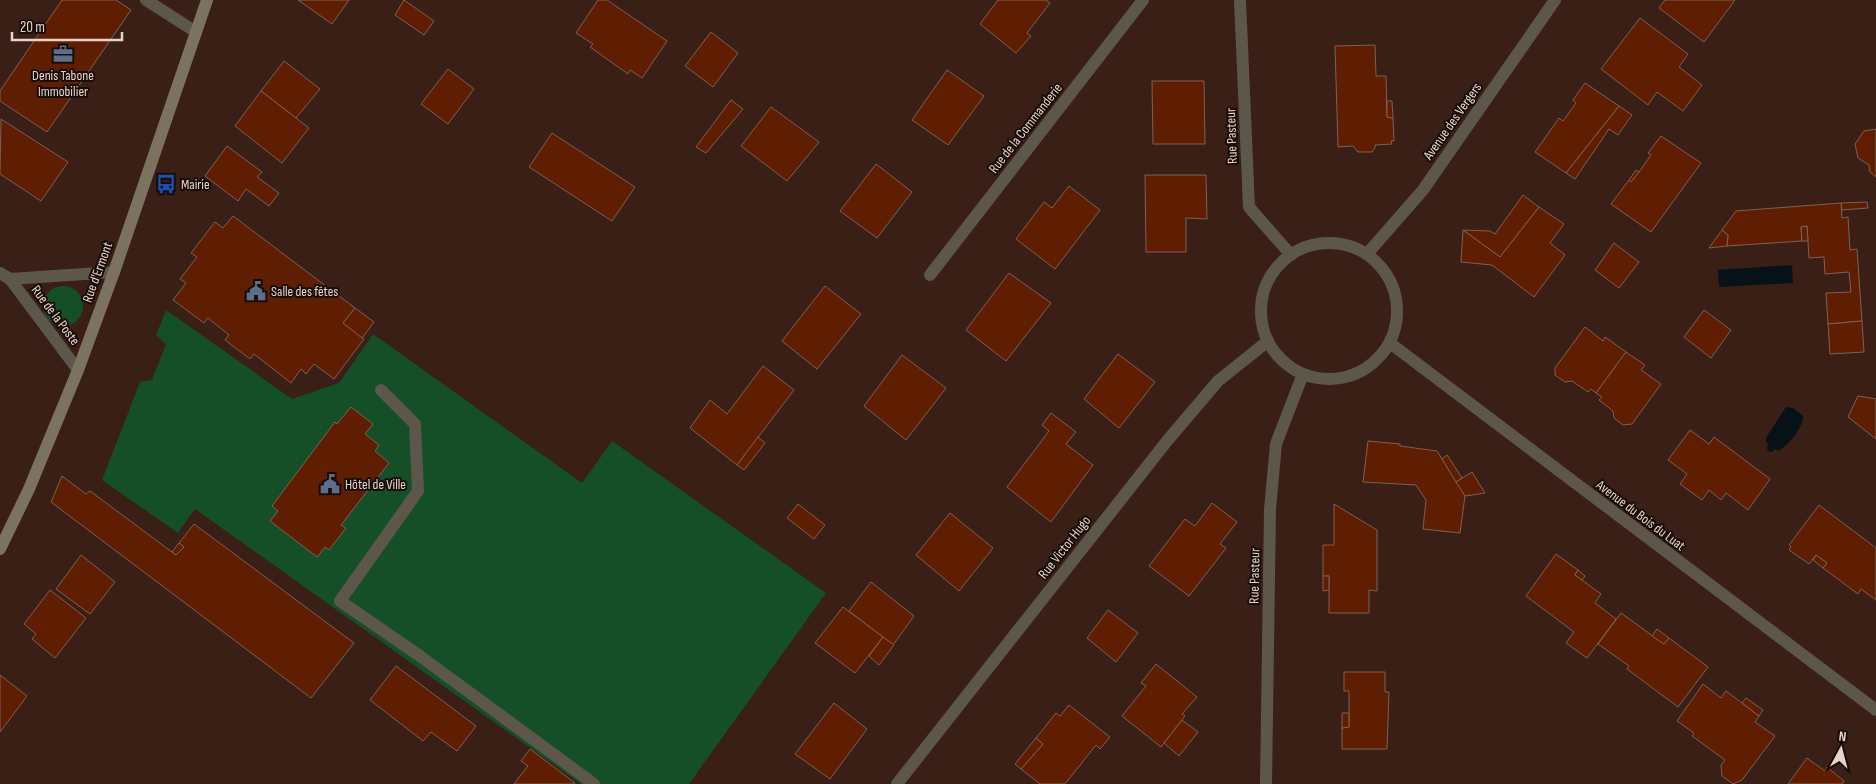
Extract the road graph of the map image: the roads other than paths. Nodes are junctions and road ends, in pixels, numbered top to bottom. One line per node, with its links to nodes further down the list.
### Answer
1 (146, 0): 6 (street)
2 (207, 0): 6 (street, Rue d'Ermont)
3 (1143, 0): 10 (street, Rue de la Commanderie)
4 (1240, 0): 8 (street, Rue Pasteur)
5 (1555, 0): 7 (street, Avenue des Vergers)
6 (196, 32): 9 (street, Rue d'Ermont)
7 (1367, 254): 8 (street); 13 (street)
8 (1291, 255): 12 (street)
9 (114, 272): 11 (street, Rue de la Poste); 14 (street, Rue d'Ermont)
10 (930, 275)
11 (5, 276): 14 (street, Rue de la Poste)
12 (1268, 341): 15 (street); 20 (street, Rue Victor Hugo)
13 (1390, 343): 15 (street); 18 (street, Avenue du Bois du Luat)
14 (78, 370): 17 (street, Rue d'Ermont)
15 (1303, 374): 21 (street, Rue Pasteur)
16 (381, 390): 19 (street)
17 (0, 549)
18 (1876, 710)
19 (594, 784)
20 (897, 784)
21 (1266, 784)

